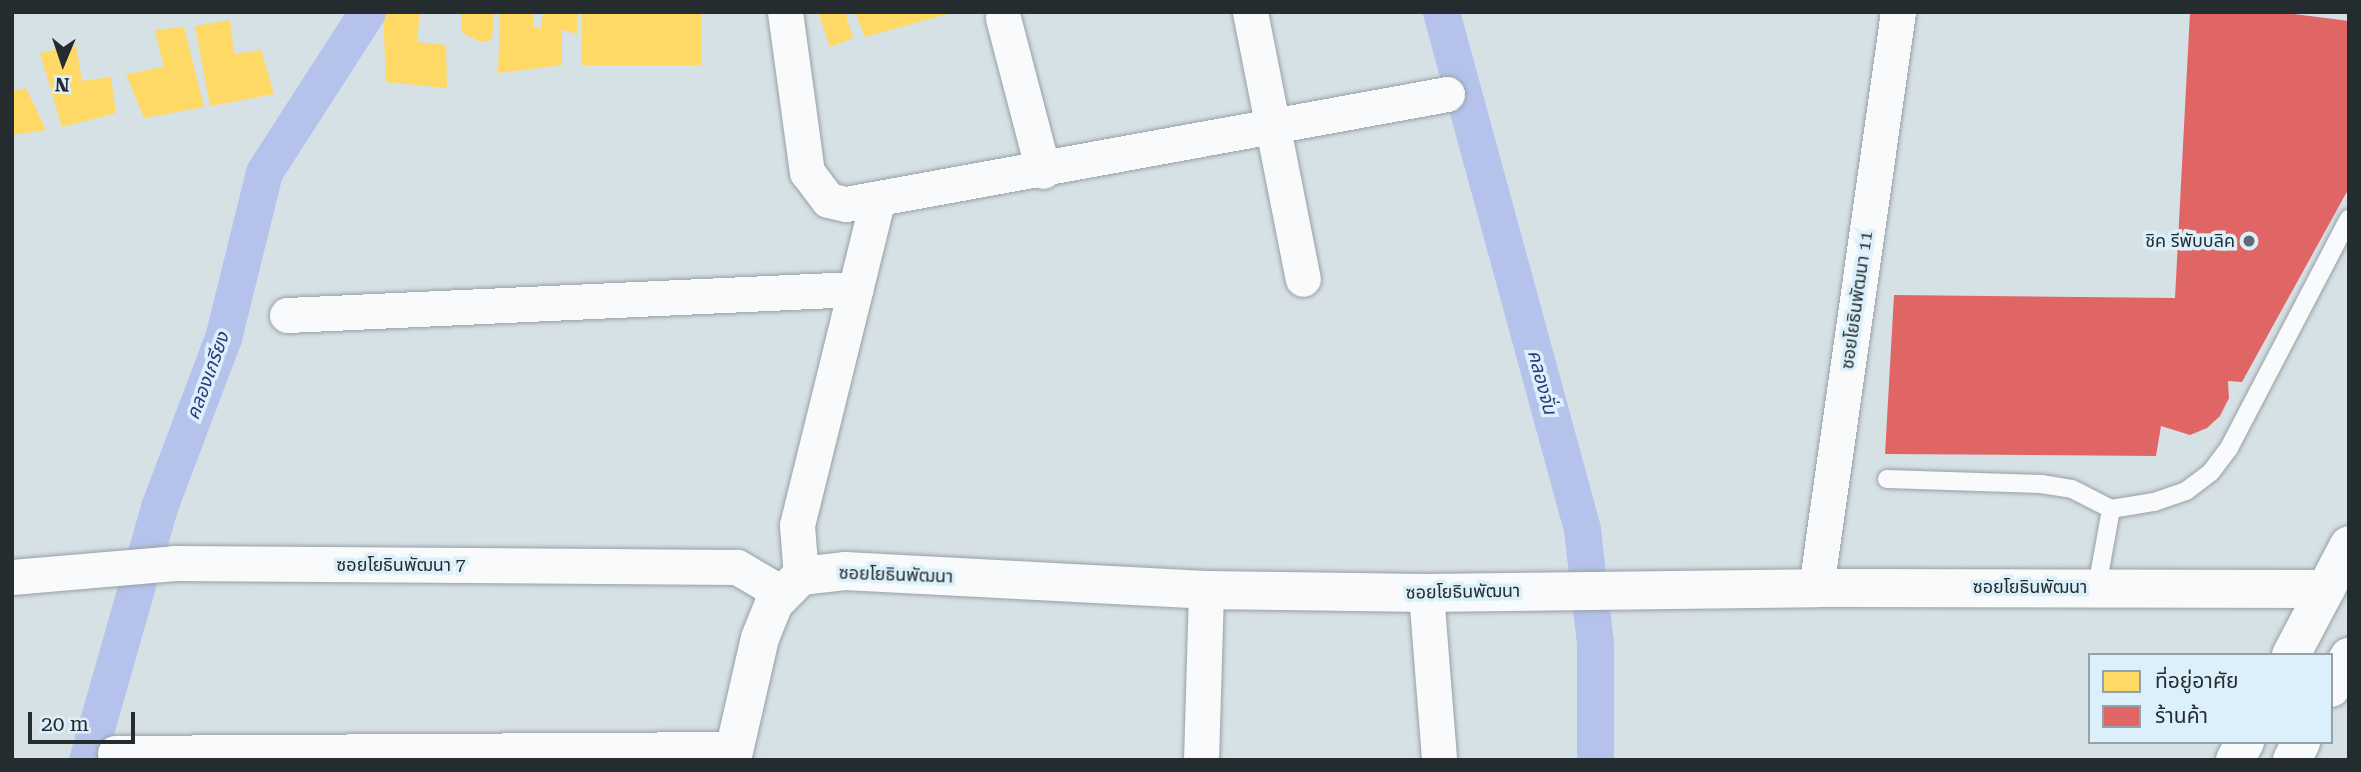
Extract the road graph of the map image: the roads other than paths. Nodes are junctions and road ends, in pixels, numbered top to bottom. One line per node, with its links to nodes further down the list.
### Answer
1 (785, 12): 8 (street)
2 (1250, 12): 6 (street)
3 (1898, 12): 19 (street, ซอยโยธินพัฒนา 11)
4 (1003, 18): 7 (street)
5 (1447, 94): 6 (street)
6 (1272, 127): 7 (street); 10 (street)
7 (1043, 170): 8 (street)
8 (877, 202): 11 (street)
9 (2349, 218): 14 (lane)
10 (1303, 279)
11 (855, 289): 12 (street); 17 (street)
12 (287, 315)
13 (1887, 479): 14 (lane)
14 (2111, 509): 18 (lane)
15 (2349, 545): 20 (main road)
16 (12, 577): 17 (street, ซอยโยธินพัฒนา 7)
17 (792, 585): 21 (main road, ซอยโยธินพัฒนา); 29 (main road)
18 (2098, 587): 19 (main road, ซอยโยธินพัฒนา); 20 (main road, ซอยโยธินพัฒนา)
19 (1816, 588): 22 (main road, ซอยโยธินพัฒนา)
20 (2326, 589): 23 (main road)
21 (1206, 590): 22 (main road, ซอยโยธินพัฒนา); 30 (street)
22 (1426, 593): 31 (street)
23 (2292, 653)
24 (2349, 657): 25 (main road)
25 (2333, 685)
26 (2244, 744): 32 (main road)
27 (2300, 744): 33 (main road)
28 (116, 754): 29 (street)
29 (734, 754)
30 (1201, 760)
31 (1439, 760)
32 (2235, 760)
33 (2292, 760)

